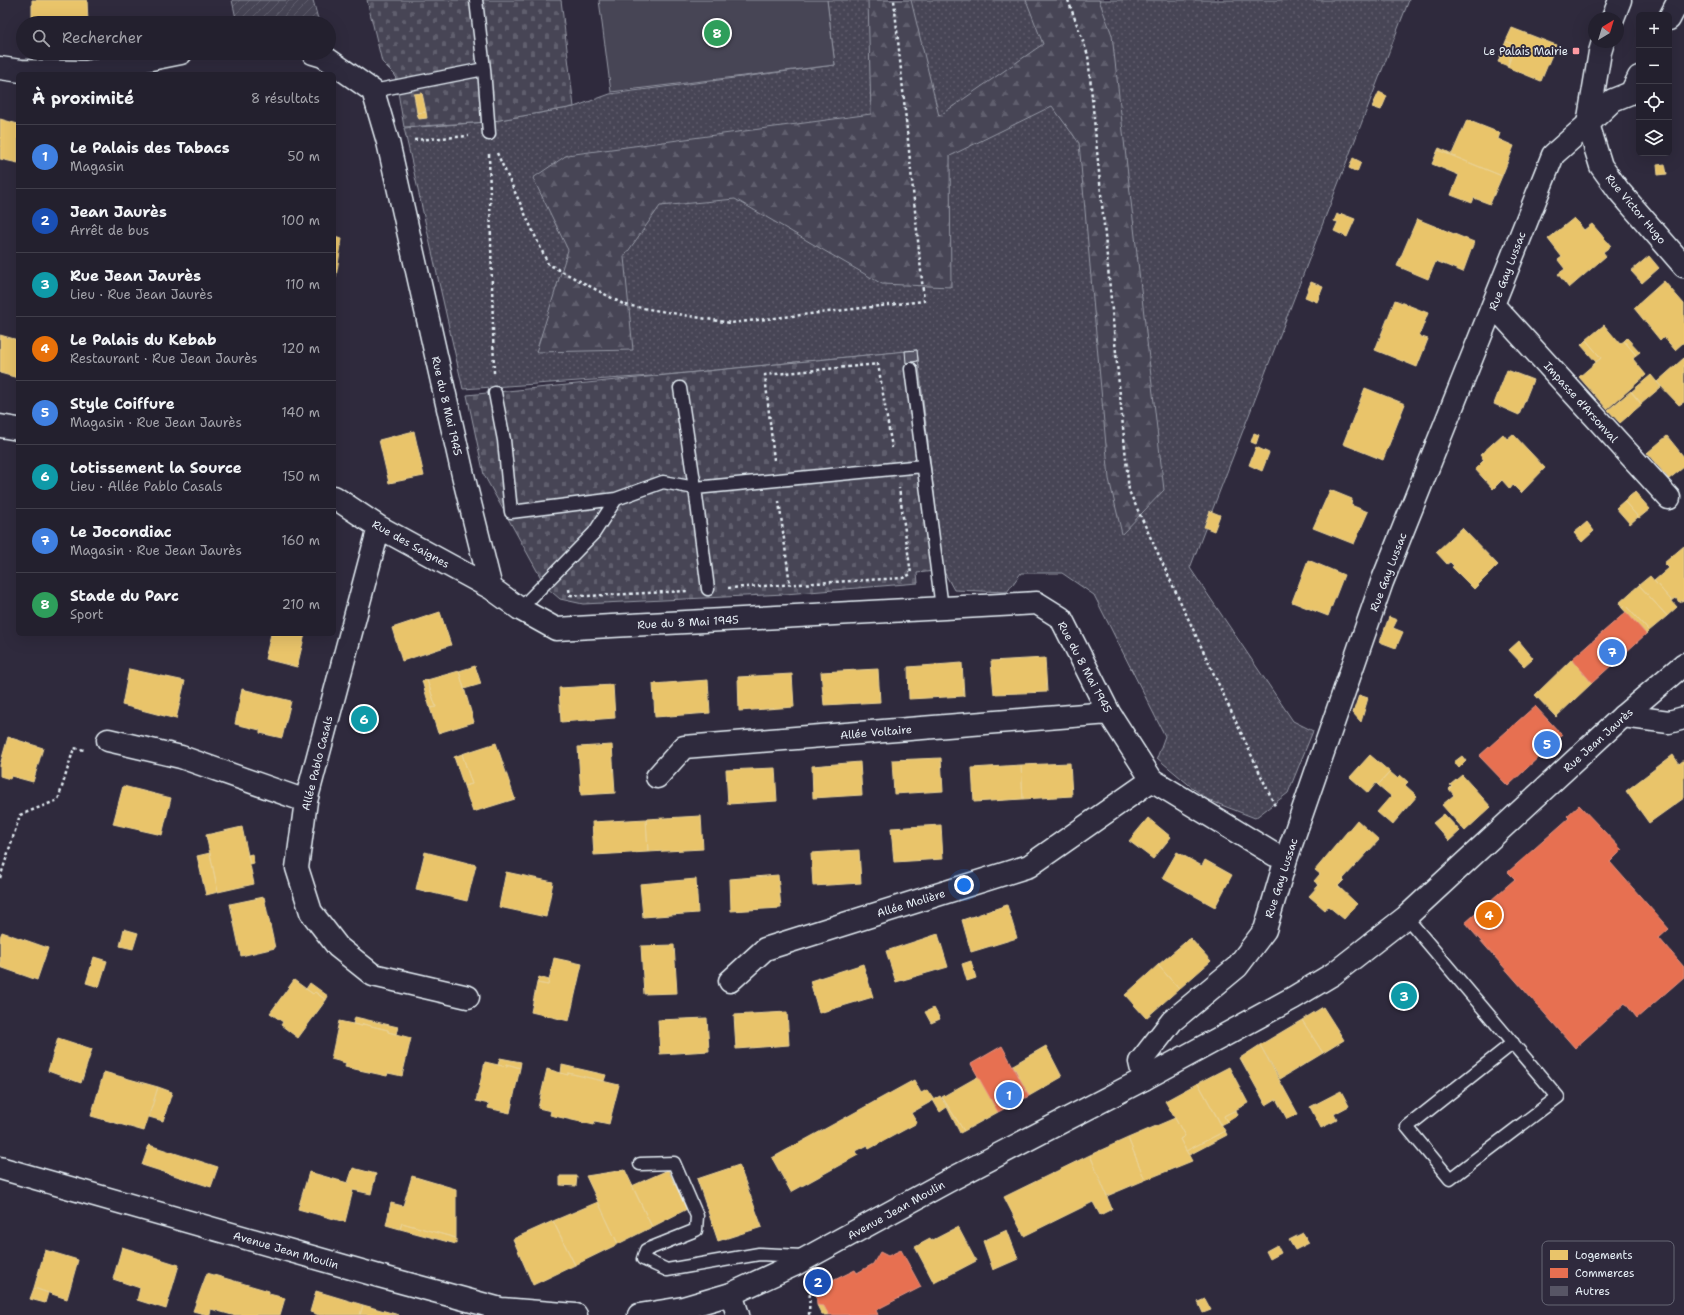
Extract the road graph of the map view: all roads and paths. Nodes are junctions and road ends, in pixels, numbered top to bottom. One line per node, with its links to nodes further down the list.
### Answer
1 (476, 0): 13 (lane)
2 (894, 0): 19 (path)
3 (1068, 0): 48 (path)
4 (1620, 0): 7 (street)
5 (1680, 0): 6 (street); 8 (street)
6 (1684, 1)
7 (1615, 12)
8 (1672, 14)
9 (1602, 48): 18 (street)
10 (146, 60): 15 (street)
11 (329, 60): 17 (street)
12 (0, 68): 14 (street)
13 (484, 69): 17 (lane); 19 (lane)
14 (86, 72)
15 (86, 72)
16 (1636, 83): 18 (street, Rue Gay Lussac)
17 (373, 91): 20 (street, Rue du 8 Mai 1945)
18 (1588, 124): 21 (street, Rue Victor Hugo); 22 (street, Rue Gay Lussac)
19 (489, 134): 20 (path); 25 (path)
20 (388, 142): 36 (street, Rue du 8 Mai 1945)
21 (1684, 266)
22 (1494, 306): 31 (street, Impasse d'Arsonval); 49 (street, Rue Gay Lussac)
23 (911, 369): 28 (lane)
24 (680, 388): 29 (lane)
25 (495, 393): 32 (lane)
26 (0, 426): 27 (street)
27 (16, 429)
28 (923, 466): 29 (lane); 38 (lane)
29 (695, 488): 32 (lane); 37 (lane)
30 (336, 498): 33 (street, Rue des Saignes)
31 (1669, 498)
32 (616, 499): 34 (lane)
33 (379, 527): 36 (street, Rue des Saignes); 47 (street, Allée Pablo Casals)
34 (564, 563): 37 (path); 39 (lane)
35 (904, 578): 37 (path)
36 (491, 588): 39 (street, Rue du 8 Mai 1945)
37 (708, 589)
38 (942, 608): 39 (street, Rue du 8 Mai 1945); 41 (street, Rue du 8 Mai 1945)
39 (520, 609)
40 (1684, 664): 42 (street, Rue Jean Jaurès)
41 (1109, 714): 45 (street, Allée Voltaire); 46 (street, Rue du 8 Mai 1945)
42 (1623, 716): 43 (street); 51 (street, Rue Jean Jaurès)
43 (1684, 718)
44 (108, 740): 47 (street); 50 (path)
45 (657, 777)
46 (1152, 780): 49 (street, Rue du 8 Mai 1945); 52 (street, Allée Molière)
47 (306, 801): 53 (street, Allée Pablo Casals)
48 (1277, 813)
49 (1286, 859): 55 (street, Rue Gay Lussac)
50 (0, 878)
51 (1406, 917): 54 (lane); 55 (street, Rue Jean Jaurès)
52 (730, 981)
53 (468, 997)
54 (1513, 1043): 54 (lane)
55 (1144, 1080): 58 (street, Avenue Jean Moulin)
56 (640, 1164): 58 (lane)
57 (0, 1168): 61 (street, Avenue Jean Moulin)
58 (810, 1256): 60 (street, Avenue Jean Moulin)
59 (823, 1281): 64 (path)
60 (731, 1294): 62 (street, Avenue Jean Moulin); 63 (street)
61 (576, 1315)
62 (639, 1315)
63 (738, 1315)
64 (809, 1315)

